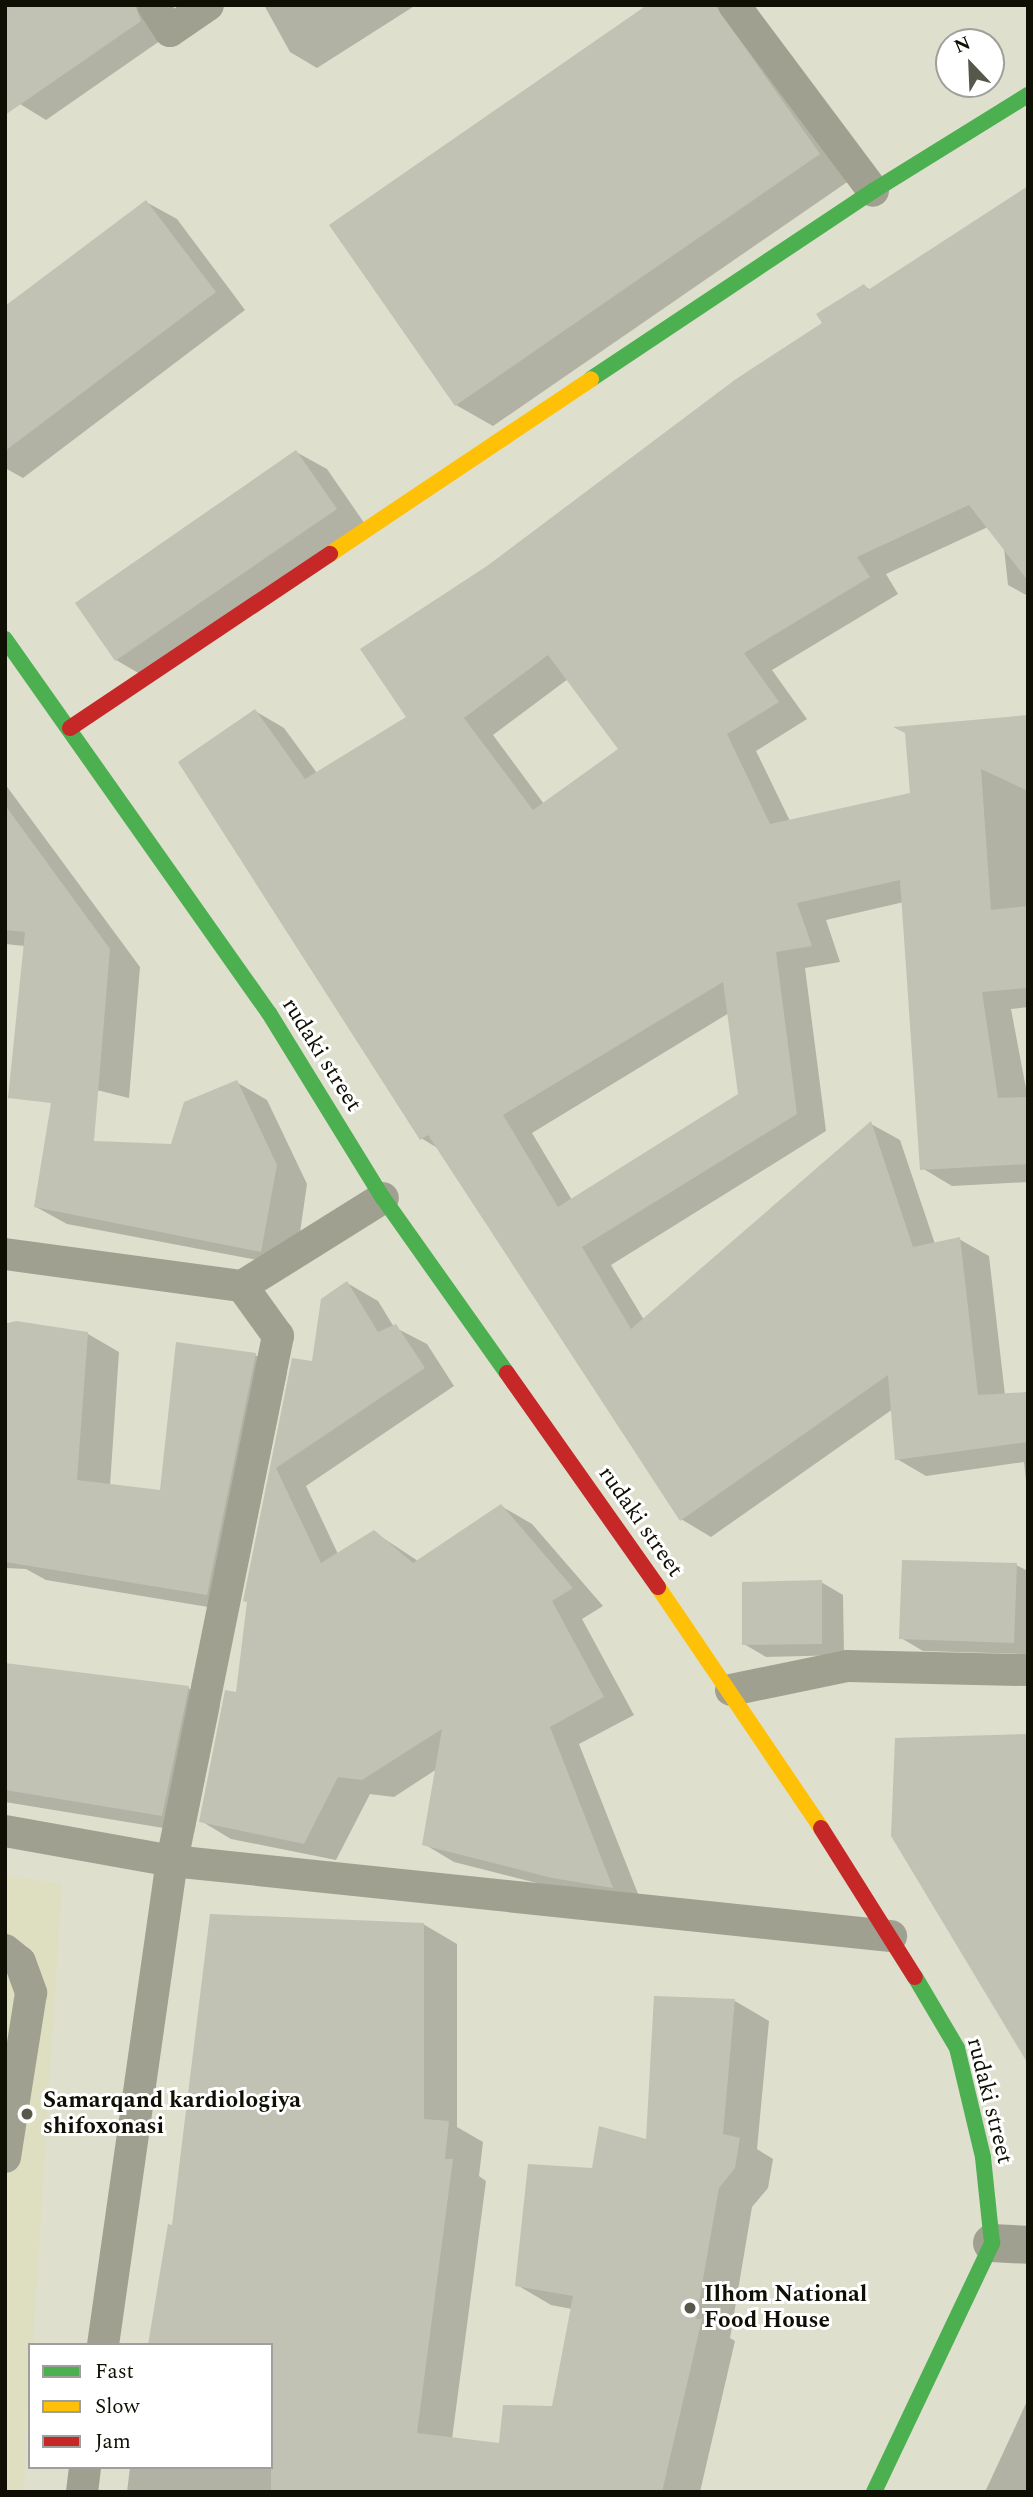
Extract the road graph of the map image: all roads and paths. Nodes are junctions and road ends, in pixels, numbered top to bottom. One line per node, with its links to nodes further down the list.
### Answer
1 (153, 5): 2 (lane)
2 (208, 5)
3 (734, 5): 5 (lane)
4 (1025, 103): 5 (street)
5 (873, 191): 7 (street)
6 (5, 639): 7 (street, rudaki street)
7 (70, 728): 8 (street, rudaki street)
8 (383, 1198): 10 (lane); 12 (street, rudaki street)
9 (5, 1254): 10 (lane)
10 (242, 1286): 14 (lane)
11 (1028, 1670): 12 (lane)
12 (731, 1690): 15 (street, rudaki street)
13 (5, 1831): 14 (lane)
14 (172, 1861): 15 (lane); 19 (lane)
15 (891, 1936): 18 (street, rudaki street)
16 (5, 1950): 17 (lane)
17 (5, 2157)
18 (1010, 2244): 22 (street, rudaki street)
19 (103, 2343)
20 (85, 2469): 21 (lane)
21 (82, 2492)
22 (874, 2492)

